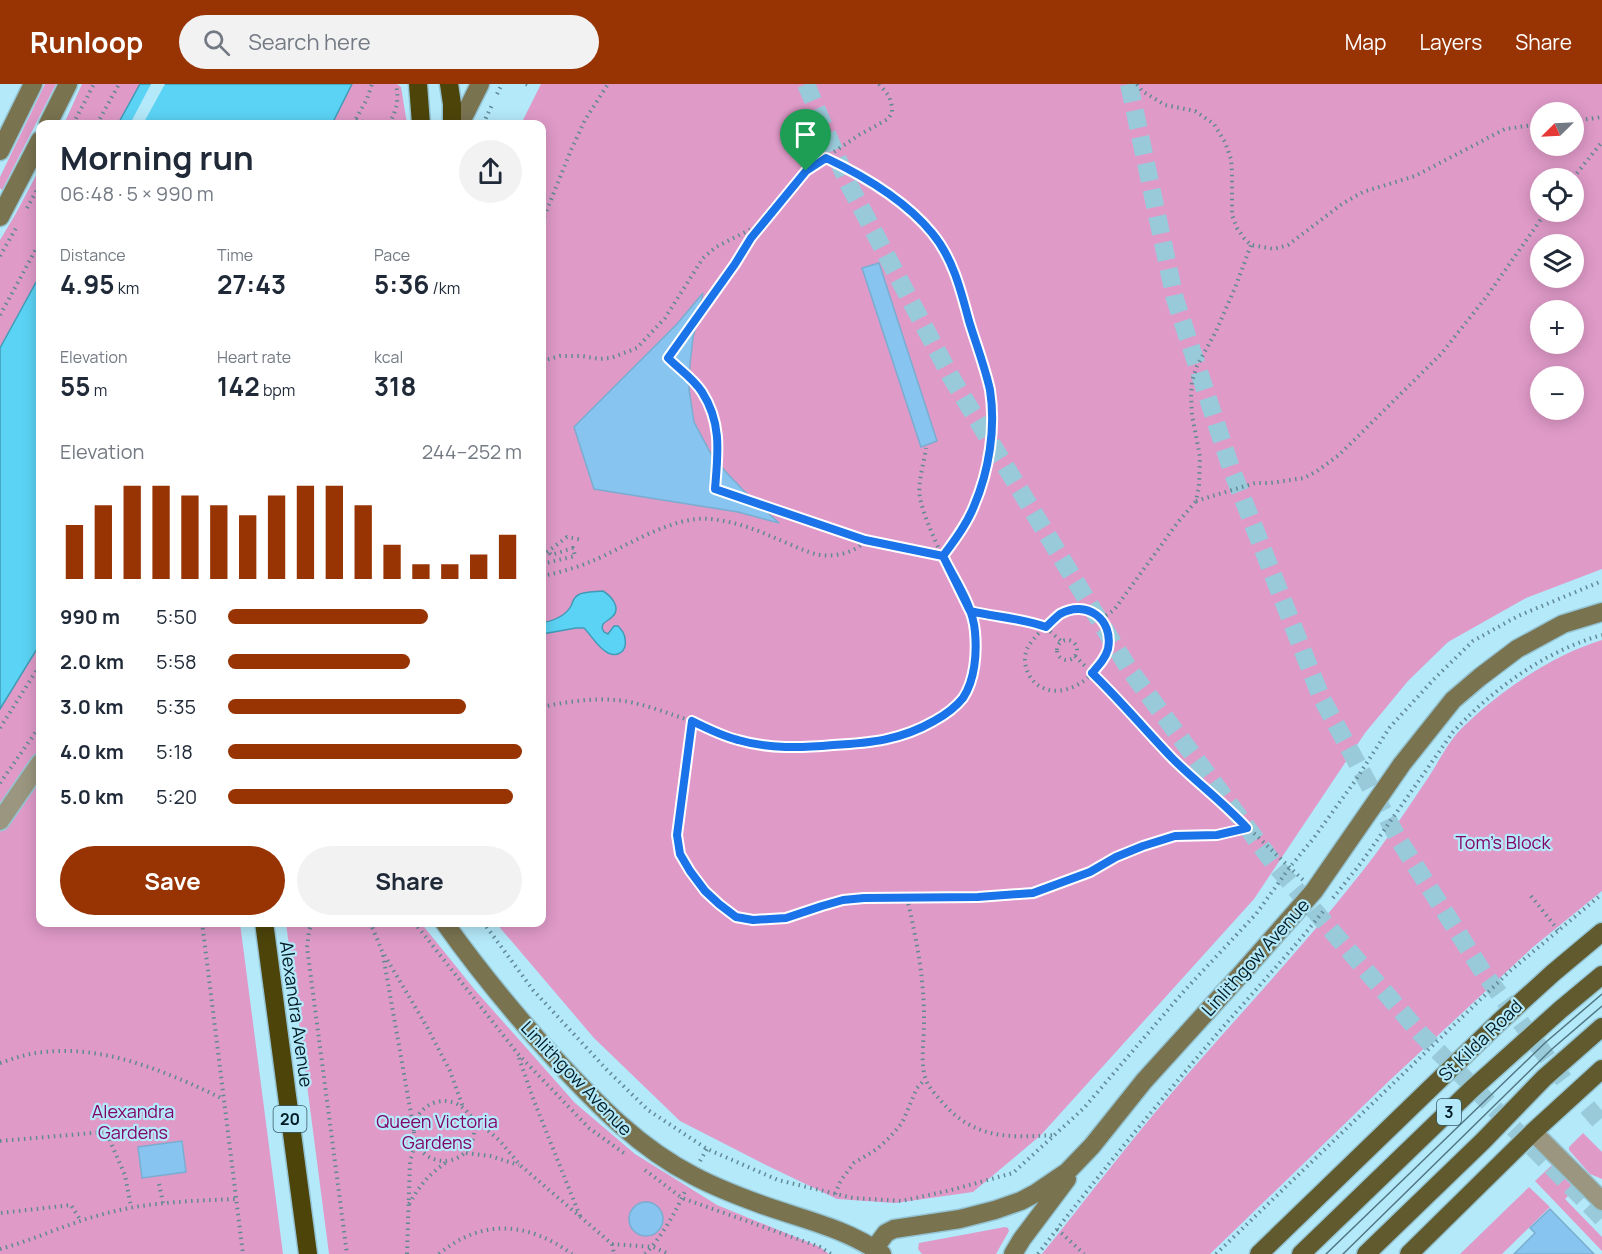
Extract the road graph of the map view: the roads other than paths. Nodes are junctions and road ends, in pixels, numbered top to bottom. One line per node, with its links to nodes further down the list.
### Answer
1 (33, 84): 11 (street)
2 (68, 84): 6 (street)
3 (418, 84): 7 (highway)
4 (449, 84): 8 (highway)
5 (480, 84): 9 (street)
6 (50, 120)
7 (421, 120)
8 (452, 120)
9 (462, 120)
10 (36, 148): 12 (street)
11 (0, 151)
12 (0, 217)
13 (1602, 612): 23 (street, Linlithgow Avenue)
14 (36, 769): 15 (street)
15 (0, 821)
16 (265, 927): 28 (highway, Alexandra Avenue / 20)
17 (448, 927): 27 (street, Linlithgow Avenue)
18 (1602, 932): 30 (main road, St Kilda Road)
19 (1602, 975): 31 (main road, St Kilda Road / 3)
20 (1602, 1027): 24 (main road)
21 (1602, 1068): 22 (main road)
22 (1533, 1132): 25 (street); 26 (main road)
23 (1092, 1146): 27 (street, Linlithgow Avenue); 29 (street)
24 (1427, 1195): 26 (main road); 32 (main road)
25 (1602, 1202)
26 (1455, 1210): 33 (main road)
27 (878, 1251)
28 (308, 1254)
29 (1013, 1254)
30 (1259, 1254)
31 (1301, 1254)
32 (1366, 1254)
33 (1409, 1254)

